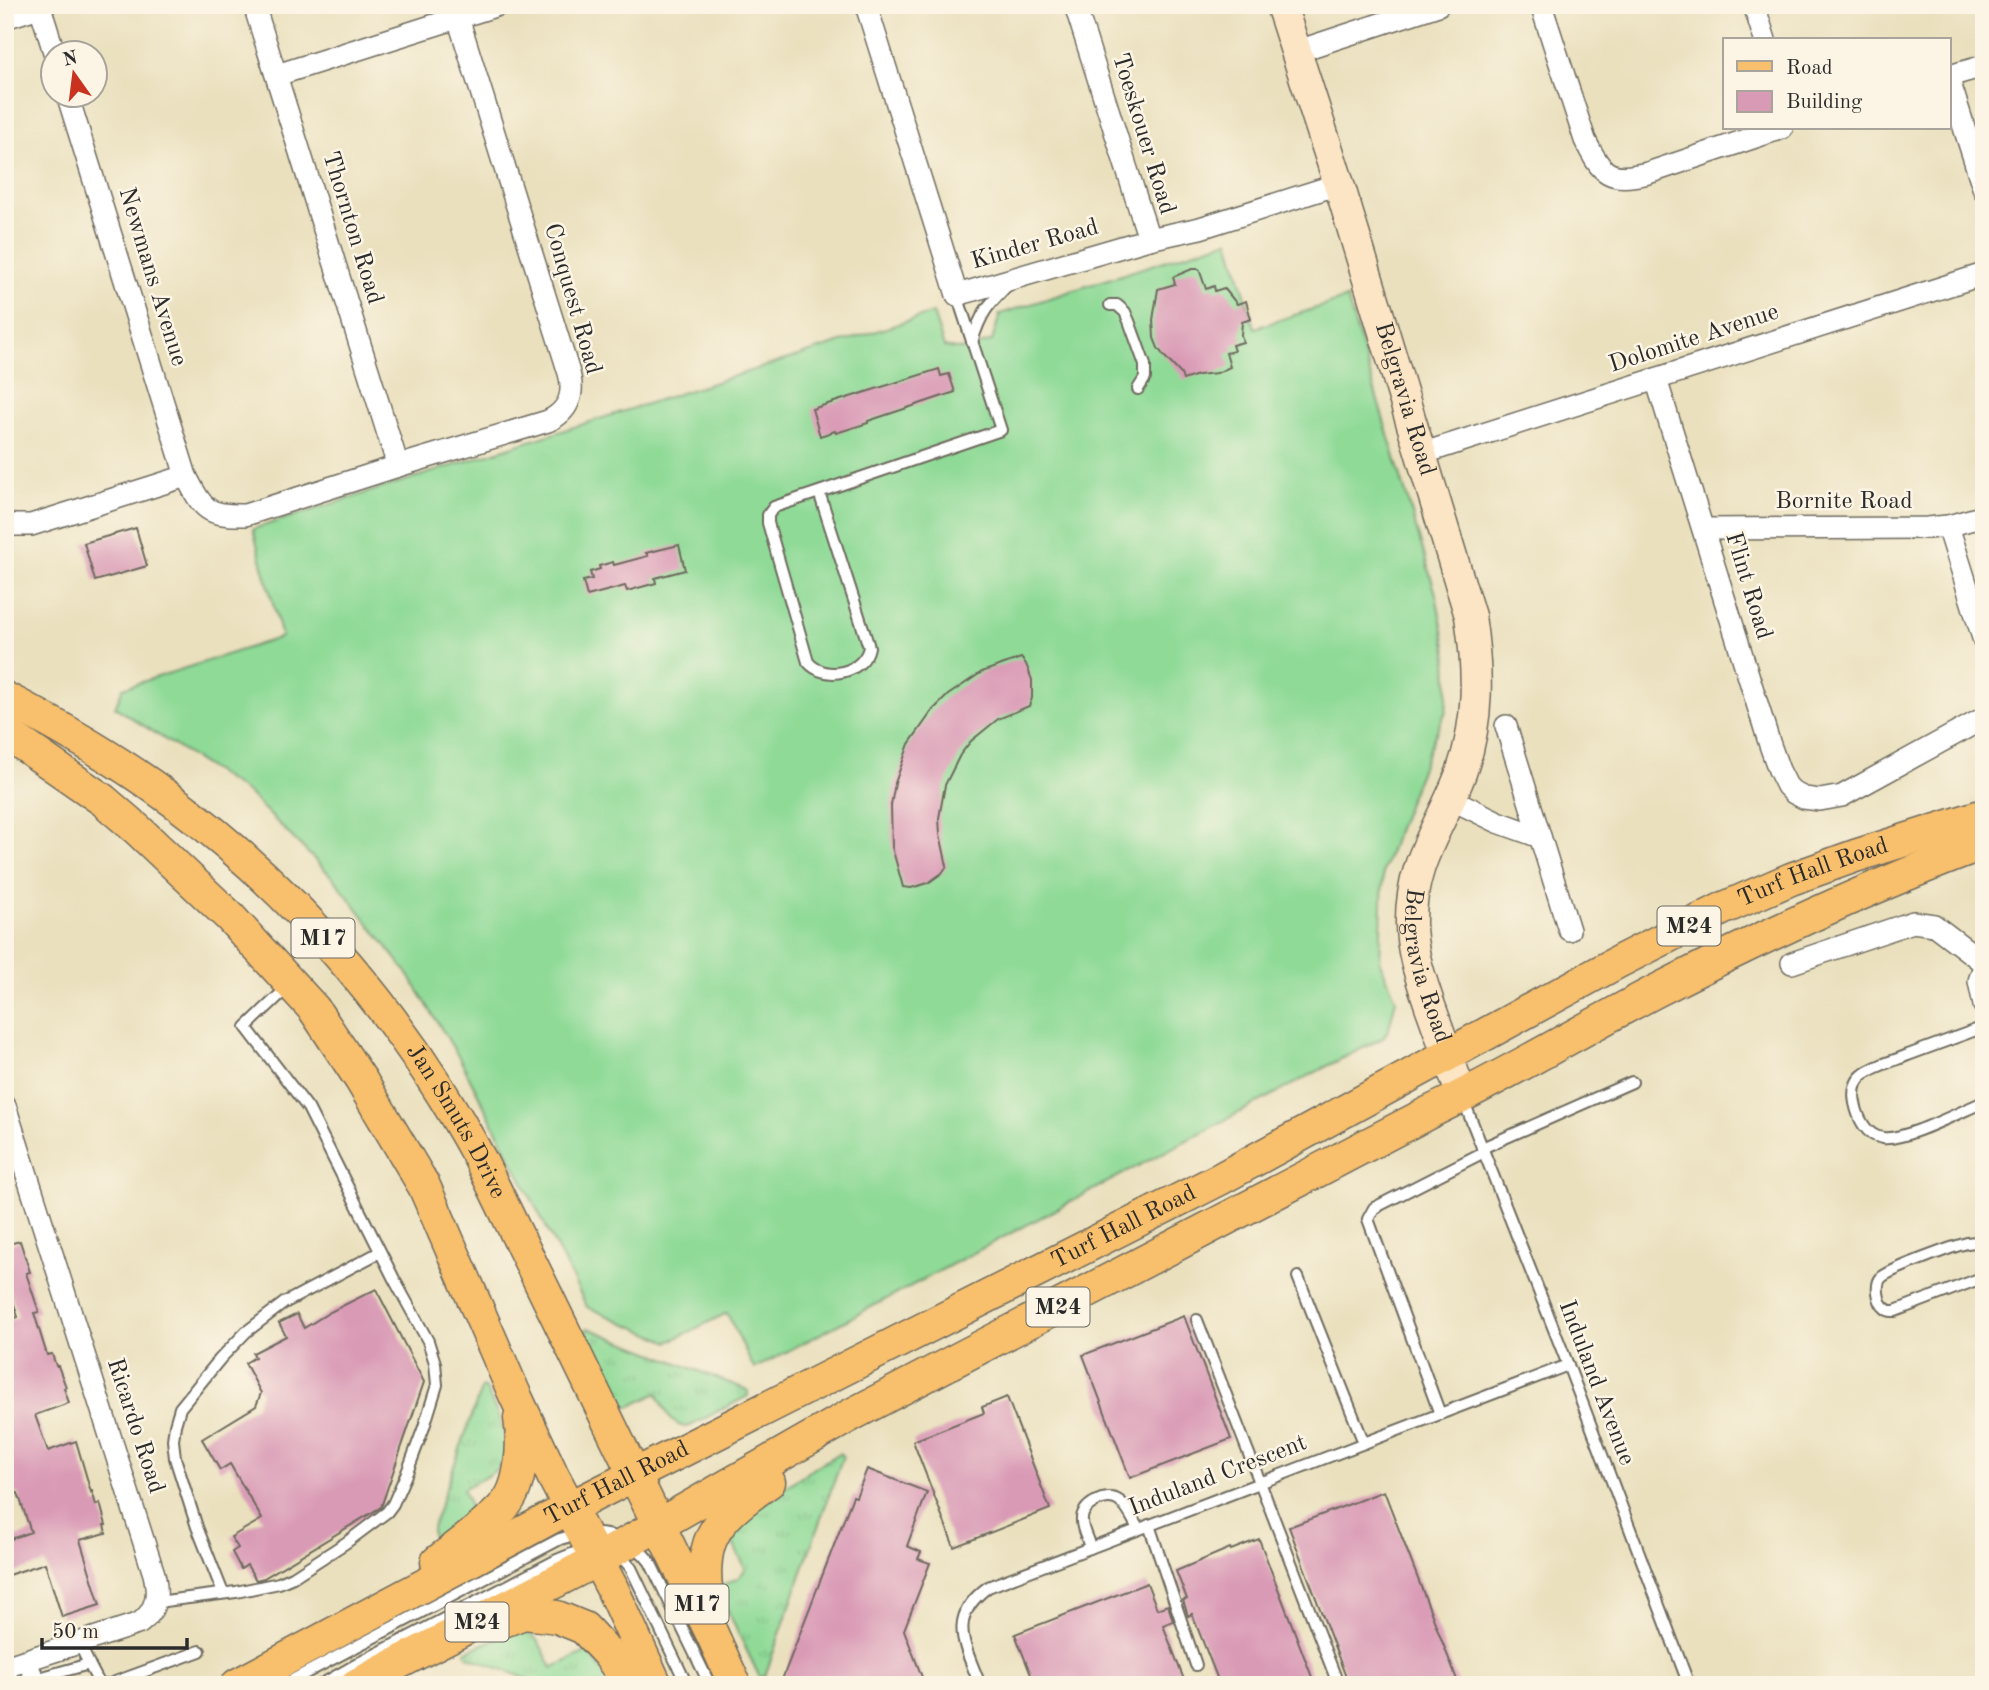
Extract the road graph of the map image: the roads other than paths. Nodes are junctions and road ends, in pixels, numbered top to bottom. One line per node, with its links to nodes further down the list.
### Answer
1 (254, 5): 16 (street, Thornton Road)
2 (498, 5): 10 (street)
3 (866, 5): 26 (street, Kinder Road)
4 (1075, 5): 23 (street, Toeskouer Road)
5 (1281, 5): 14 (street, Belgravia Road)
6 (1438, 5): 14 (street)
7 (1541, 5): 20 (street)
8 (1754, 5): 13 (street)
9 (42, 6): 11 (street); 12 (street)
10 (456, 11): 16 (street); 32 (street, Conquest Road)
11 (5, 18)
12 (50, 38)
13 (1764, 38)
14 (1295, 52): 21 (street, Belgravia Road)
15 (1984, 65): 17 (street)
16 (277, 75): 32 (street, Thornton Road)
17 (1951, 77)
18 (1951, 84): 22 (street)
19 (71, 108): 33 (street, Newmans Avenue)
20 (1776, 130)
21 (1339, 184): 23 (street, Kinder Road); 31 (street, Belgravia Road)
22 (1984, 190)
23 (1149, 239): 25 (street, Kinder Road)
24 (1984, 274): 29 (street, Dolomite Avenue)
25 (1016, 277): 26 (street, Kinder Road); 28 (lane)
26 (957, 295): 28 (lane)
27 (1110, 305): 30 (lane)
28 (972, 342): 34 (lane)
29 (1656, 379): 31 (street, Dolomite Avenue); 38 (street, Flint Road)
30 (1138, 388)
31 (1421, 454): 44 (street, Belgravia Road)
32 (398, 466): 33 (street, Conquest Road)
33 (186, 476): 36 (street)
34 (819, 492): 34 (lane)
35 (1984, 516): 37 (street, Bornite Road)
36 (5, 523)
37 (1948, 526): 38 (street, Bornite Road); 39 (street)
38 (1703, 529): 41 (street, Flint Road)
39 (1984, 641)
40 (5, 698): 70 (main road, Jan Smuts Drive / M17)
41 (1984, 718)
42 (1506, 726): 46 (street)
43 (5, 732): 51 (main road, M17)
44 (1451, 799): 46 (street); 54 (street, Belgravia Road)
45 (1984, 815): 54 (main road, Turf Hall Road / M24)
46 (1540, 837): 48 (street)
47 (1984, 844): 56 (main road, Turf Hall Road / M24)
48 (1569, 930)
49 (1792, 963): 50 (street)
50 (1984, 964): 52 (street)
51 (292, 984): 61 (lane); 66 (main road, M17)
52 (1984, 1005)
53 (1984, 1027): 57 (lane)
54 (1447, 1054): 56 (street, Belgravia Road); 70 (main road, Turf Hall Road / M24)
55 (1632, 1082): 59 (lane)
56 (1462, 1096): 59 (lane, Induland Avenue); 68 (main road, Turf Hall Road / M24)
57 (1984, 1102)
58 (5, 1106): 77 (street, Ricardo Road)
59 (1483, 1150): 65 (lane, Induland Avenue); 67 (lane)
60 (1984, 1244): 63 (lane)
61 (380, 1252): 76 (lane); 76 (lane)
62 (1298, 1277): 69 (lane)
63 (1984, 1277)
64 (1197, 1320): 71 (lane)
65 (1568, 1365): 67 (lane, Induland Crescent); 100 (lane, Induland Avenue)
66 (515, 1395): 74 (main road, M17); 78 (main road)
67 (1440, 1414): 69 (lane, Induland Crescent)
68 (851, 1415): 72 (main road, Turf Hall Road / M24); 79 (main road)
69 (1364, 1443): 71 (lane, Induland Crescent)
70 (634, 1476): 72 (main road, Jan Smuts Drive / M17); 74 (main road, Turf Hall Road / M24)
71 (1259, 1483): 73 (lane, Induland Crescent); 86 (lane)
72 (657, 1525): 74 (main road, Turf Hall Road / M24); 79 (main road, Jan Smuts Drive / M17)
73 (1143, 1527): 75 (lane, Induland Crescent); 75 (lane); 84 (lane)
74 (596, 1541): 78 (main road, Turf Hall Road / M24); 81 (main road, Turf Hall Road / M24); 91 (lane); 92 (lane); 95 (main road, M17); 96 (lane); 97 (lane)
75 (1090, 1548): 99 (lane, Induland Crescent)
76 (223, 1593): 77 (lane)
77 (157, 1602): 80 (street)
78 (376, 1611): 90 (main road, Turf Hall Road / M24)
79 (712, 1634): 98 (main road, Jan Smuts Drive / M17)
80 (79, 1643): 83 (lane); 85 (street)
81 (428, 1648): 93 (main road, Turf Hall Road / M24); 94 (main road)
82 (200, 1651): 89 (lane)
83 (89, 1664): 87 (lane); 88 (lane)
84 (1196, 1665)
85 (16, 1668): 87 (lane)
86 (1335, 1676)
87 (33, 1683)
88 (100, 1685)
89 (107, 1685)
90 (237, 1685)
91 (283, 1685)
92 (320, 1685)
93 (356, 1685)
94 (629, 1685)
95 (656, 1685)
96 (687, 1685)
97 (709, 1685)
98 (735, 1685)
99 (980, 1685)
100 (1689, 1685)

